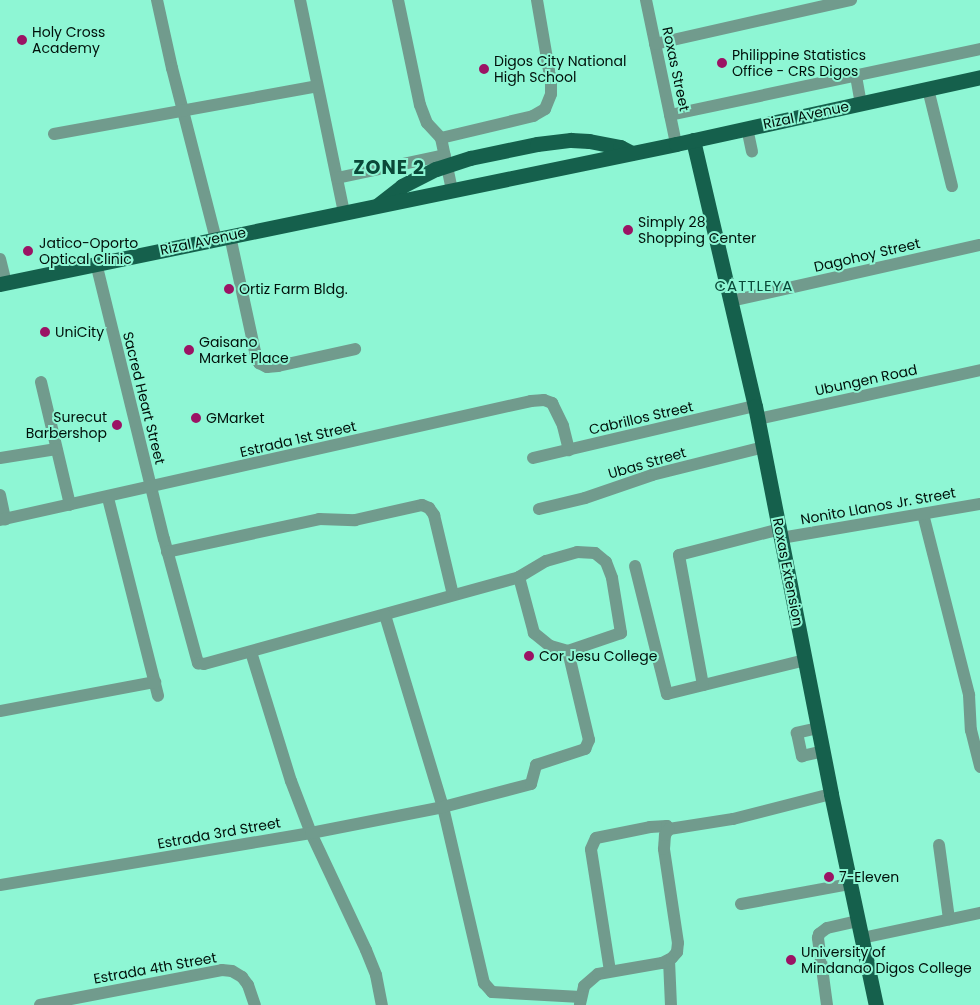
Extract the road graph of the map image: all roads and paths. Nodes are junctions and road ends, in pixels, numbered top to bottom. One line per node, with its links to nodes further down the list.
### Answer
1 (158, 0): 14 (street)
2 (300, 0): 11 (street)
3 (398, 0): 18 (street)
4 (537, 0): 18 (street)
5 (646, 0): 7 (street, Roxas Street)
6 (851, 0): 7 (street)
7 (655, 44): 15 (street, Roxas Street)
8 (980, 49): 9 (street)
9 (856, 76): 13 (street); 15 (street)
10 (980, 77): 12 (main road, Rizal Avenue)
11 (318, 86): 14 (street); 24 (street)
12 (928, 89): 13 (main road, Rizal Avenue); 25 (street)
13 (861, 103): 16 (main road, Rizal Avenue)
14 (182, 110): 17 (street); 29 (street)
15 (670, 115): 20 (street, Roxas Street)
16 (747, 128): 19 (main road, Rizal Avenue); 21 (street)
17 (54, 134)
18 (441, 138): 23 (street)
19 (693, 140): 20 (main road, Rizal Avenue); 34 (main road, Roxas Extension)
20 (676, 144): 22 (main road, Rizal Avenue)
21 (752, 151)
22 (632, 153): 23 (main road, Rizal Avenue); 26 (main road, Rizal Avenue)
23 (446, 160): 24 (street); 26 (street); 27 (main road, Rizal Avenue)
24 (337, 178): 28 (street)
25 (952, 186)
26 (452, 190): 27 (main road, Rizal Avenue)
27 (377, 206): 28 (main road, Rizal Avenue)
28 (344, 213): 29 (main road, Rizal Avenue)
29 (223, 237): 32 (main road, Rizal Avenue); 35 (street)
30 (980, 245): 34 (street, Dagohoy Street)
31 (0, 259): 33 (street)
32 (96, 264): 33 (main road, Rizal Avenue); 44 (street, Sacred Heart Street)
33 (3, 284)
34 (731, 301): 38 (main road, Roxas Extension)
35 (355, 349)
36 (980, 370): 38 (street, Ubungen Road)
37 (41, 382): 40 (street)
38 (757, 413): 39 (main road, Roxas Extension); 41 (street, Cabrillos Street)
39 (764, 447): 49 (street, Ubas Street); 52 (main road, Roxas Extension)
40 (56, 449): 42 (street); 48 (street)
41 (569, 450): 43 (street, Cabrillos Street); 44 (street, Estrada 1st Street)
42 (0, 458)
43 (533, 458)
44 (151, 487): 46 (street, Estrada 1st Street); 53 (street, Sacred Heart Street)
45 (0, 495): 51 (street)
46 (108, 498): 48 (street, Estrada 1st Street); 61 (street)
47 (980, 504): 50 (street, Nonito Llanos Jr. Street)
48 (70, 505): 51 (street, Estrada 1st Street)
49 (539, 509)
50 (922, 514): 52 (street, Nonito Llanos Jr. Street); 67 (street)
51 (3, 519)
52 (781, 534): 60 (main road, Roxas Extension); 62 (street, Nonito Llanos Jr. Street)
53 (167, 552): 56 (street); 59 (street, Sacred Heart Street)
54 (636, 566): 62 (street)
55 (519, 577): 56 (street); 58 (street); 58 (street)
56 (453, 595): 57 (street)
57 (386, 619): 59 (street); 69 (street)
58 (568, 651): 69 (street, Estrada 3rd Street)
59 (251, 652): 71 (street)
60 (805, 660): 62 (street); 65 (main road, Roxas Extension)
61 (155, 682): 63 (street); 64 (street)
62 (703, 685)
63 (158, 696)
64 (0, 711)
65 (818, 728): 66 (main road, Roxas Extension); 66 (street)
66 (823, 751): 68 (main road, Roxas Extension)
67 (980, 767)
68 (832, 794): 70 (street); 73 (main road, Roxas Extension)
69 (443, 807): 71 (street, Estrada 3rd Street); 82 (street)
70 (669, 829): 80 (street); 81 (street)
71 (311, 833): 74 (street, Estrada 3rd Street); 86 (street)
72 (939, 845): 77 (street)
73 (850, 884): 75 (street); 78 (main road, Roxas Extension)
74 (0, 885)
75 (741, 904)
76 (980, 913): 77 (street)
77 (949, 920): 79 (street)
78 (858, 921): 79 (main road, Roxas Extension); 88 (street)
79 (862, 938): 89 (main road, Roxas Extension)
80 (669, 960): 81 (street); 87 (street)
81 (610, 971): 82 (street)
82 (580, 1001)
83 (67, 1002): 84 (street, Estrada 4th Street); 85 (street, Estrada 4th Street)
84 (40, 1005)
85 (255, 1005)
86 (382, 1005)
87 (671, 1005)
88 (827, 1005)
89 (876, 1005)

